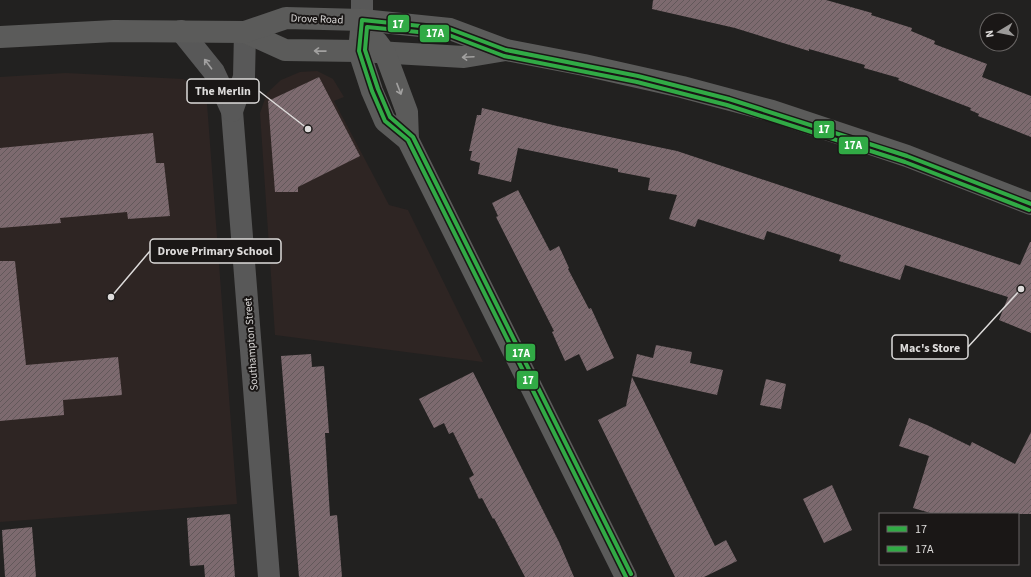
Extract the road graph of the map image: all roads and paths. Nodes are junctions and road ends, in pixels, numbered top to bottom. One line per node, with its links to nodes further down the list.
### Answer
1 (362, 10): 3 (main road, Drove Road); 5 (main road, Drove Road); 6 (main road); 7 (main road)
2 (181, 31): 3 (main road, Drove Road); 4 (main road, Drove Road); 8 (street, Southampton Street, one-way to 2)
3 (245, 32): 6 (main road, Drove Road, one-way to 3); 8 (street, Southampton Street)
4 (0, 37)
5 (506, 50): 7 (main road, Drove Road, one-way to 7); 10 (main road, Drove Road)
6 (359, 51): 7 (main road, Drove Road); 9 (main road)
7 (384, 53): 9 (main road, one-way to 9)
8 (232, 111): 11 (street, Southampton Street)
9 (408, 140): 12 (main road)
10 (1031, 204)
11 (269, 577)
12 (626, 577)

